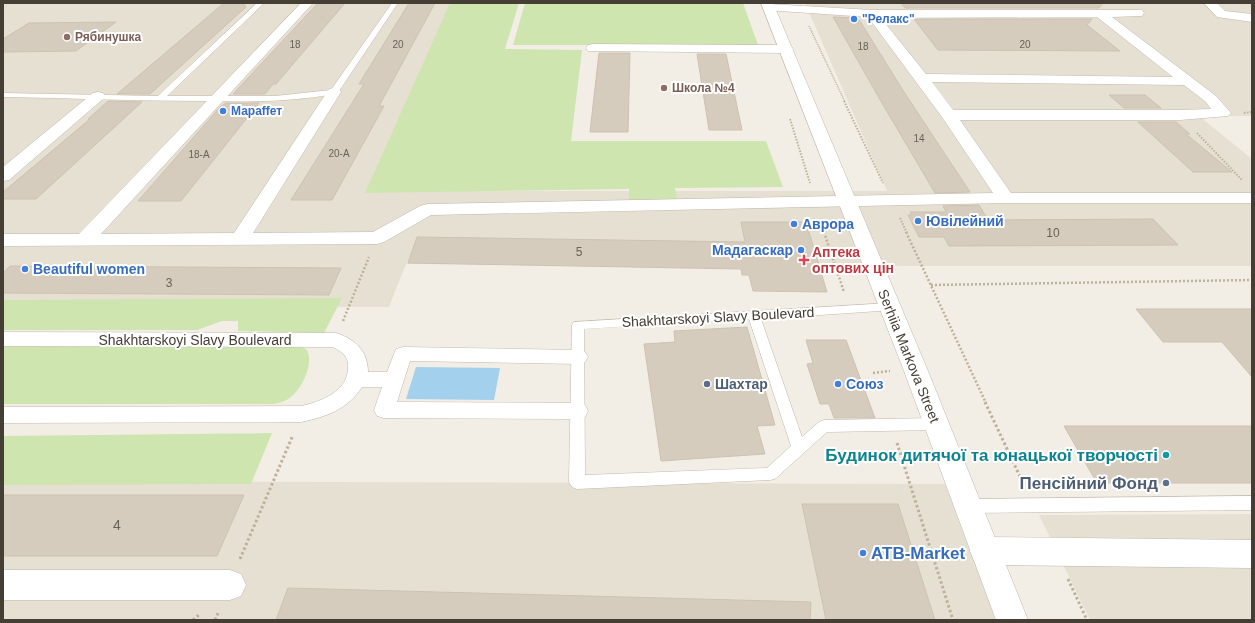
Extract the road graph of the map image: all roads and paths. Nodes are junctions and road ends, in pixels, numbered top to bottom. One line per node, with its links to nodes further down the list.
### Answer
1 (261, 3): 18 (lane)
2 (307, 3): 19 (street)
3 (395, 3): 15 (lane)
4 (1210, 3): 10 (street)
5 (768, 6): 6 (street); 12 (street, Serhiia Markova Street)
6 (801, 9): 8 (street); 26 (path)
7 (1138, 13): 9 (street)
8 (872, 14): 9 (street); 13 (street)
9 (1101, 14): 14 (street)
10 (1252, 18)
11 (593, 48): 12 (street)
12 (786, 49): 28 (street, Serhiia Markova Street)
13 (922, 78): 14 (street); 20 (street)
14 (1188, 81): 21 (street)
15 (334, 92): 19 (lane); 29 (street)
16 (3, 95): 17 (lane)
17 (98, 96): 18 (lane); 23 (street)
18 (159, 99): 19 (lane)
19 (216, 99): 31 (street)
20 (949, 115): 21 (street); 25 (street)
21 (1180, 115): 24 (path)
22 (802, 160): 27 (path)
23 (3, 176)
24 (1249, 192): 25 (street)
25 (1006, 198): 26 (street)
26 (891, 199): 28 (street); 34 (path)
27 (815, 201): 28 (street); 30 (street); 36 (path)
28 (847, 201): 35 (street, Serhiia Markova Street)
29 (240, 238): 30 (street); 31 (street)
30 (377, 238): 39 (path)
31 (85, 239): 32 (street)
32 (3, 240)
33 (1252, 280): 34 (path)
34 (930, 285): 50 (path)
35 (890, 307): 36 (lane, Shakhtarskoyi Slavy Boulevard); 46 (street, Serhiia Markova Street)
36 (849, 310): 37 (lane, Shakhtarskoyi Slavy Boulevard)
37 (754, 315): 40 (lane, Shakhtarskoyi Slavy Boulevard); 48 (lane)
38 (3, 339): 39 (street, Shakhtarskoyi Slavy Boulevard)
39 (336, 340): 41 (street)
40 (578, 357): 42 (street); 43 (lane, Shakhtarskoyi Slavy Boulevard)
41 (357, 379): 42 (street); 44 (street)
42 (394, 380): 43 (street)
43 (578, 411): 48 (lane, Shakhtarskoyi Slavy Boulevard)
44 (302, 414): 45 (street); 55 (path)
45 (3, 415)
46 (936, 424): 47 (lane, Shakhtarskoyi Slavy Boulevard); 51 (street, Serhiia Markova Street)
47 (891, 425): 48 (lane, Shakhtarskoyi Slavy Boulevard); 57 (path)
48 (799, 448)
49 (1252, 503): 50 (lane)
50 (1033, 504): 51 (lane)
51 (968, 506): 52 (street, Serhiia Markova Street)
52 (985, 551): 53 (street); 58 (street, Serhiia Markova Street)
53 (1252, 554)
54 (3, 585): 55 (street)
55 (230, 585): 56 (path)
56 (215, 620)
57 (953, 620)
58 (1012, 620)

